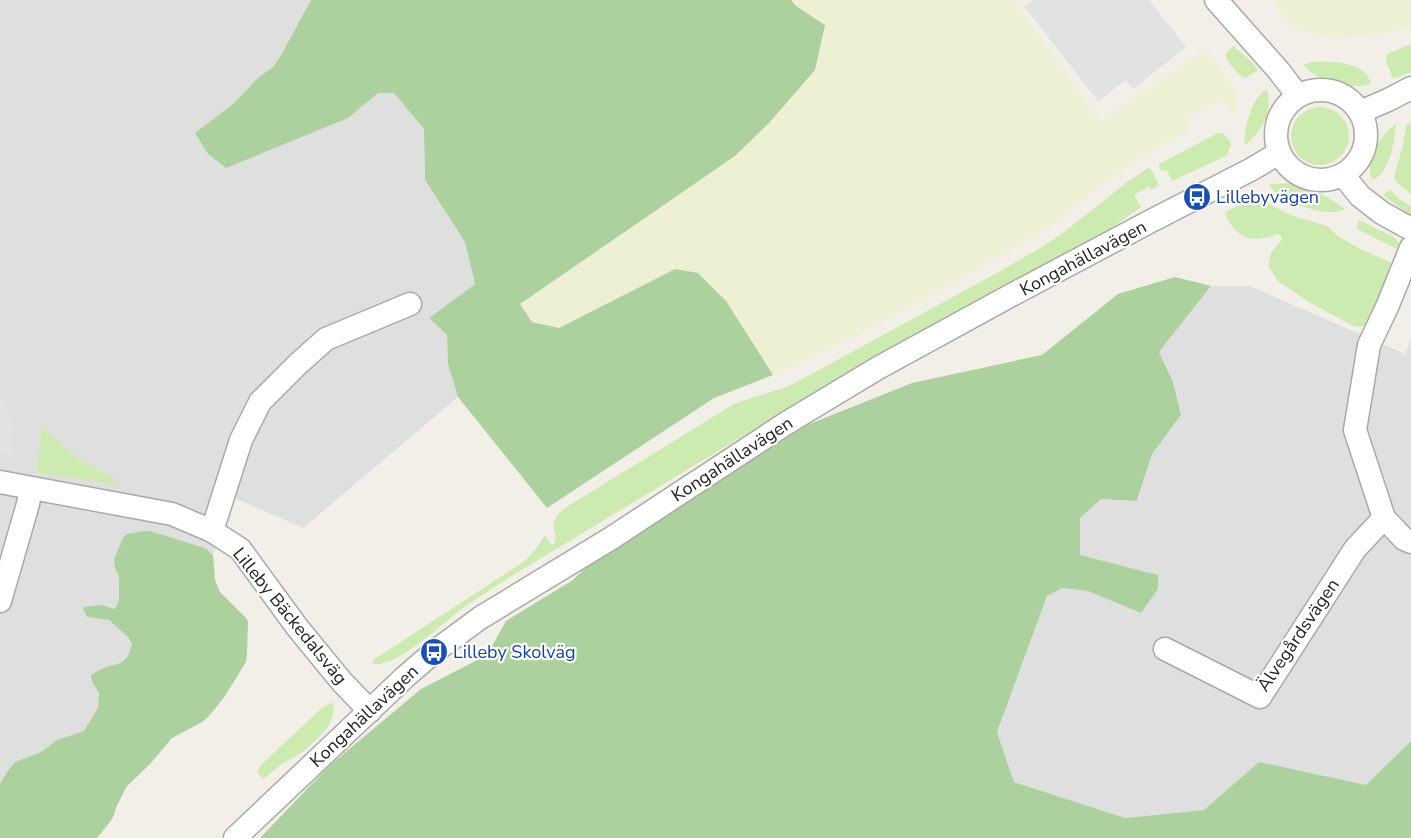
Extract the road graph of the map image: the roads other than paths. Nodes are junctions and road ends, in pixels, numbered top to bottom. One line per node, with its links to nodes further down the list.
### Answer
1 (1216, 0): 3 (street)
2 (1411, 88): 4 (street)
3 (1298, 96): 4 (street); 5 (street)
4 (1360, 112): 6 (street)
5 (1279, 154): 6 (street); 17 (street, Kongahällavägen)
6 (1343, 175): 7 (street)
7 (1411, 229)
8 (1411, 248): 12 (street)
9 (410, 304): 13 (street)
10 (0, 482): 11 (street, Lilleby Bäckedalsväg)
11 (31, 488): 13 (street, Lilleby Bäckedalsväg); 15 (street)
12 (1384, 518): 14 (street); 16 (street, Älvegårdsvägen)
13 (212, 531): 17 (street, Lilleby Bäckedalsväg)
14 (1411, 542)
15 (0, 601)
16 (1166, 648)
17 (370, 711): 18 (street, Kongahällavägen)
18 (234, 838)

